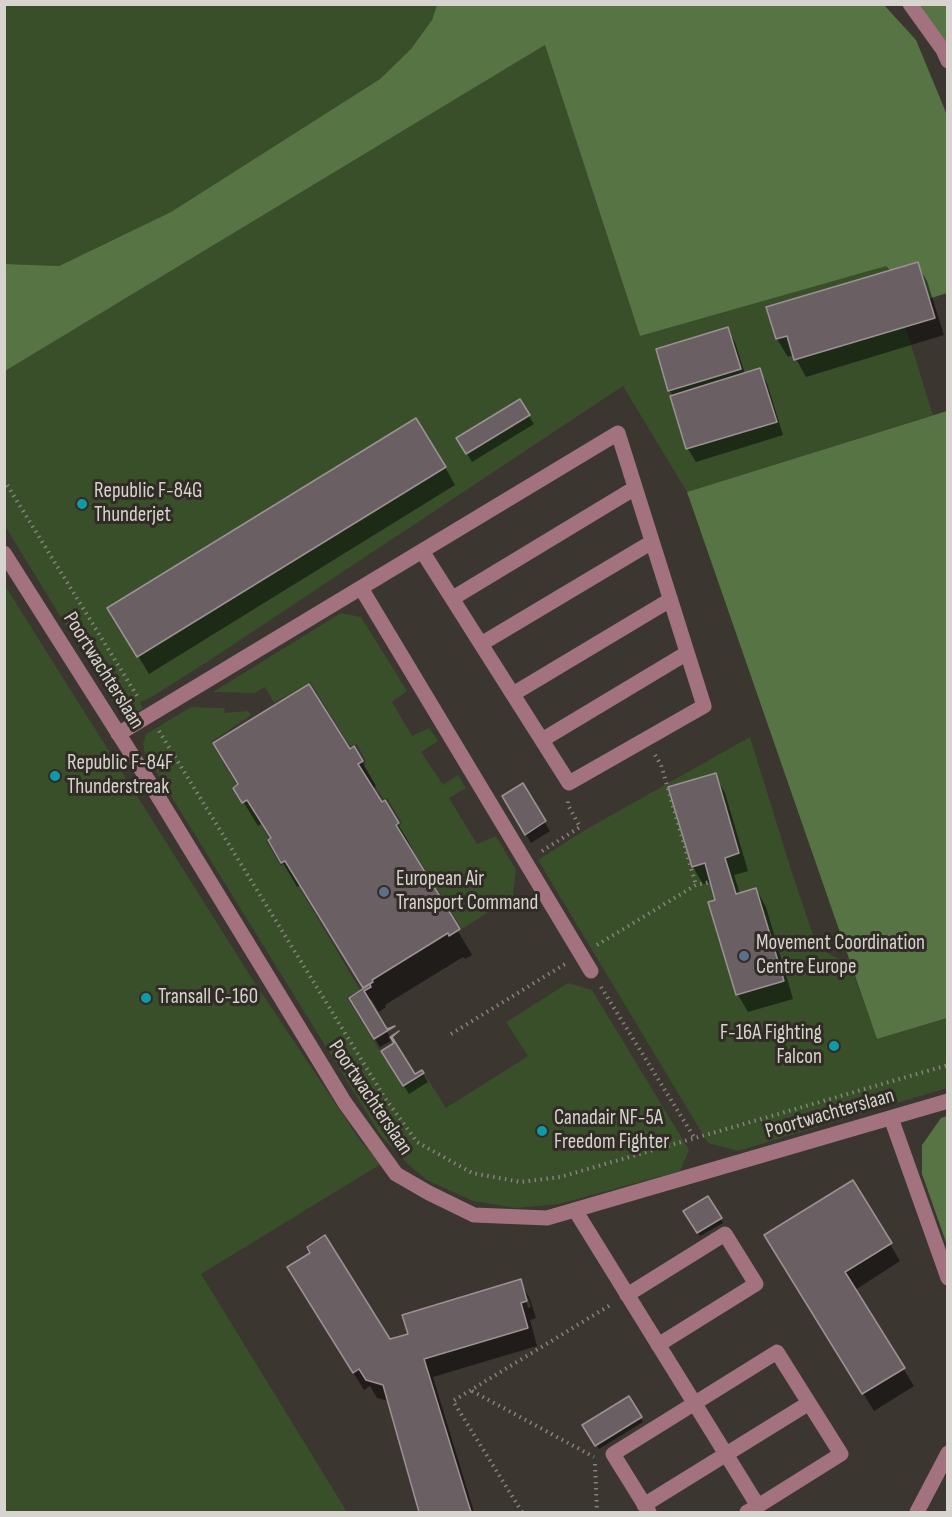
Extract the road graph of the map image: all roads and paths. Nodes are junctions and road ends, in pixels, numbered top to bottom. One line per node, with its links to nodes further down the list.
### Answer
1 (910, 4): 2 (lane)
2 (948, 61)
3 (4, 480): 14 (path)
4 (635, 488): 5 (lane); 6 (lane); 9 (lane)
5 (652, 542): 10 (lane); 11 (lane)
6 (423, 551): 8 (lane); 9 (lane)
7 (4, 554): 15 (lane, Poortwachterslaan)
8 (361, 588): 14 (lane); 19 (lane)
9 (453, 598): 11 (lane)
10 (670, 600): 12 (lane); 13 (lane)
11 (481, 644): 13 (lane)
12 (687, 653): 16 (lane); 17 (lane)
13 (513, 694): 17 (lane)
14 (149, 716): 15 (lane); 25 (path)
15 (118, 734): 26 (lane, Poortwachterslaan)
16 (646, 739): 18 (lane); 20 (path)
17 (542, 740): 18 (lane)
18 (569, 783): 19 (path)
19 (526, 861): 21 (lane)
20 (696, 885)
21 (591, 971): 25 (path)
22 (948, 1065): 25 (path)
23 (948, 1101): 24 (lane, Poortwachterslaan)
24 (891, 1118): 26 (lane, Poortwachterslaan); 27 (lane)
25 (694, 1137)
26 (575, 1210): 28 (lane)
27 (948, 1278)
28 (627, 1295): 29 (lane); 29 (lane); 30 (path)
29 (658, 1345): 31 (lane)
30 (471, 1390): 36 (path); 39 (path)
31 (694, 1403): 32 (lane); 34 (lane); 35 (lane)
32 (809, 1403): 35 (lane); 38 (lane)
33 (948, 1453): 41 (lane)
34 (613, 1454): 36 (path); 37 (lane)
35 (726, 1455): 37 (lane); 38 (lane)
36 (595, 1457): 40 (path)
37 (647, 1509)
38 (752, 1509)
39 (522, 1512)
40 (597, 1512)
41 (917, 1512)

